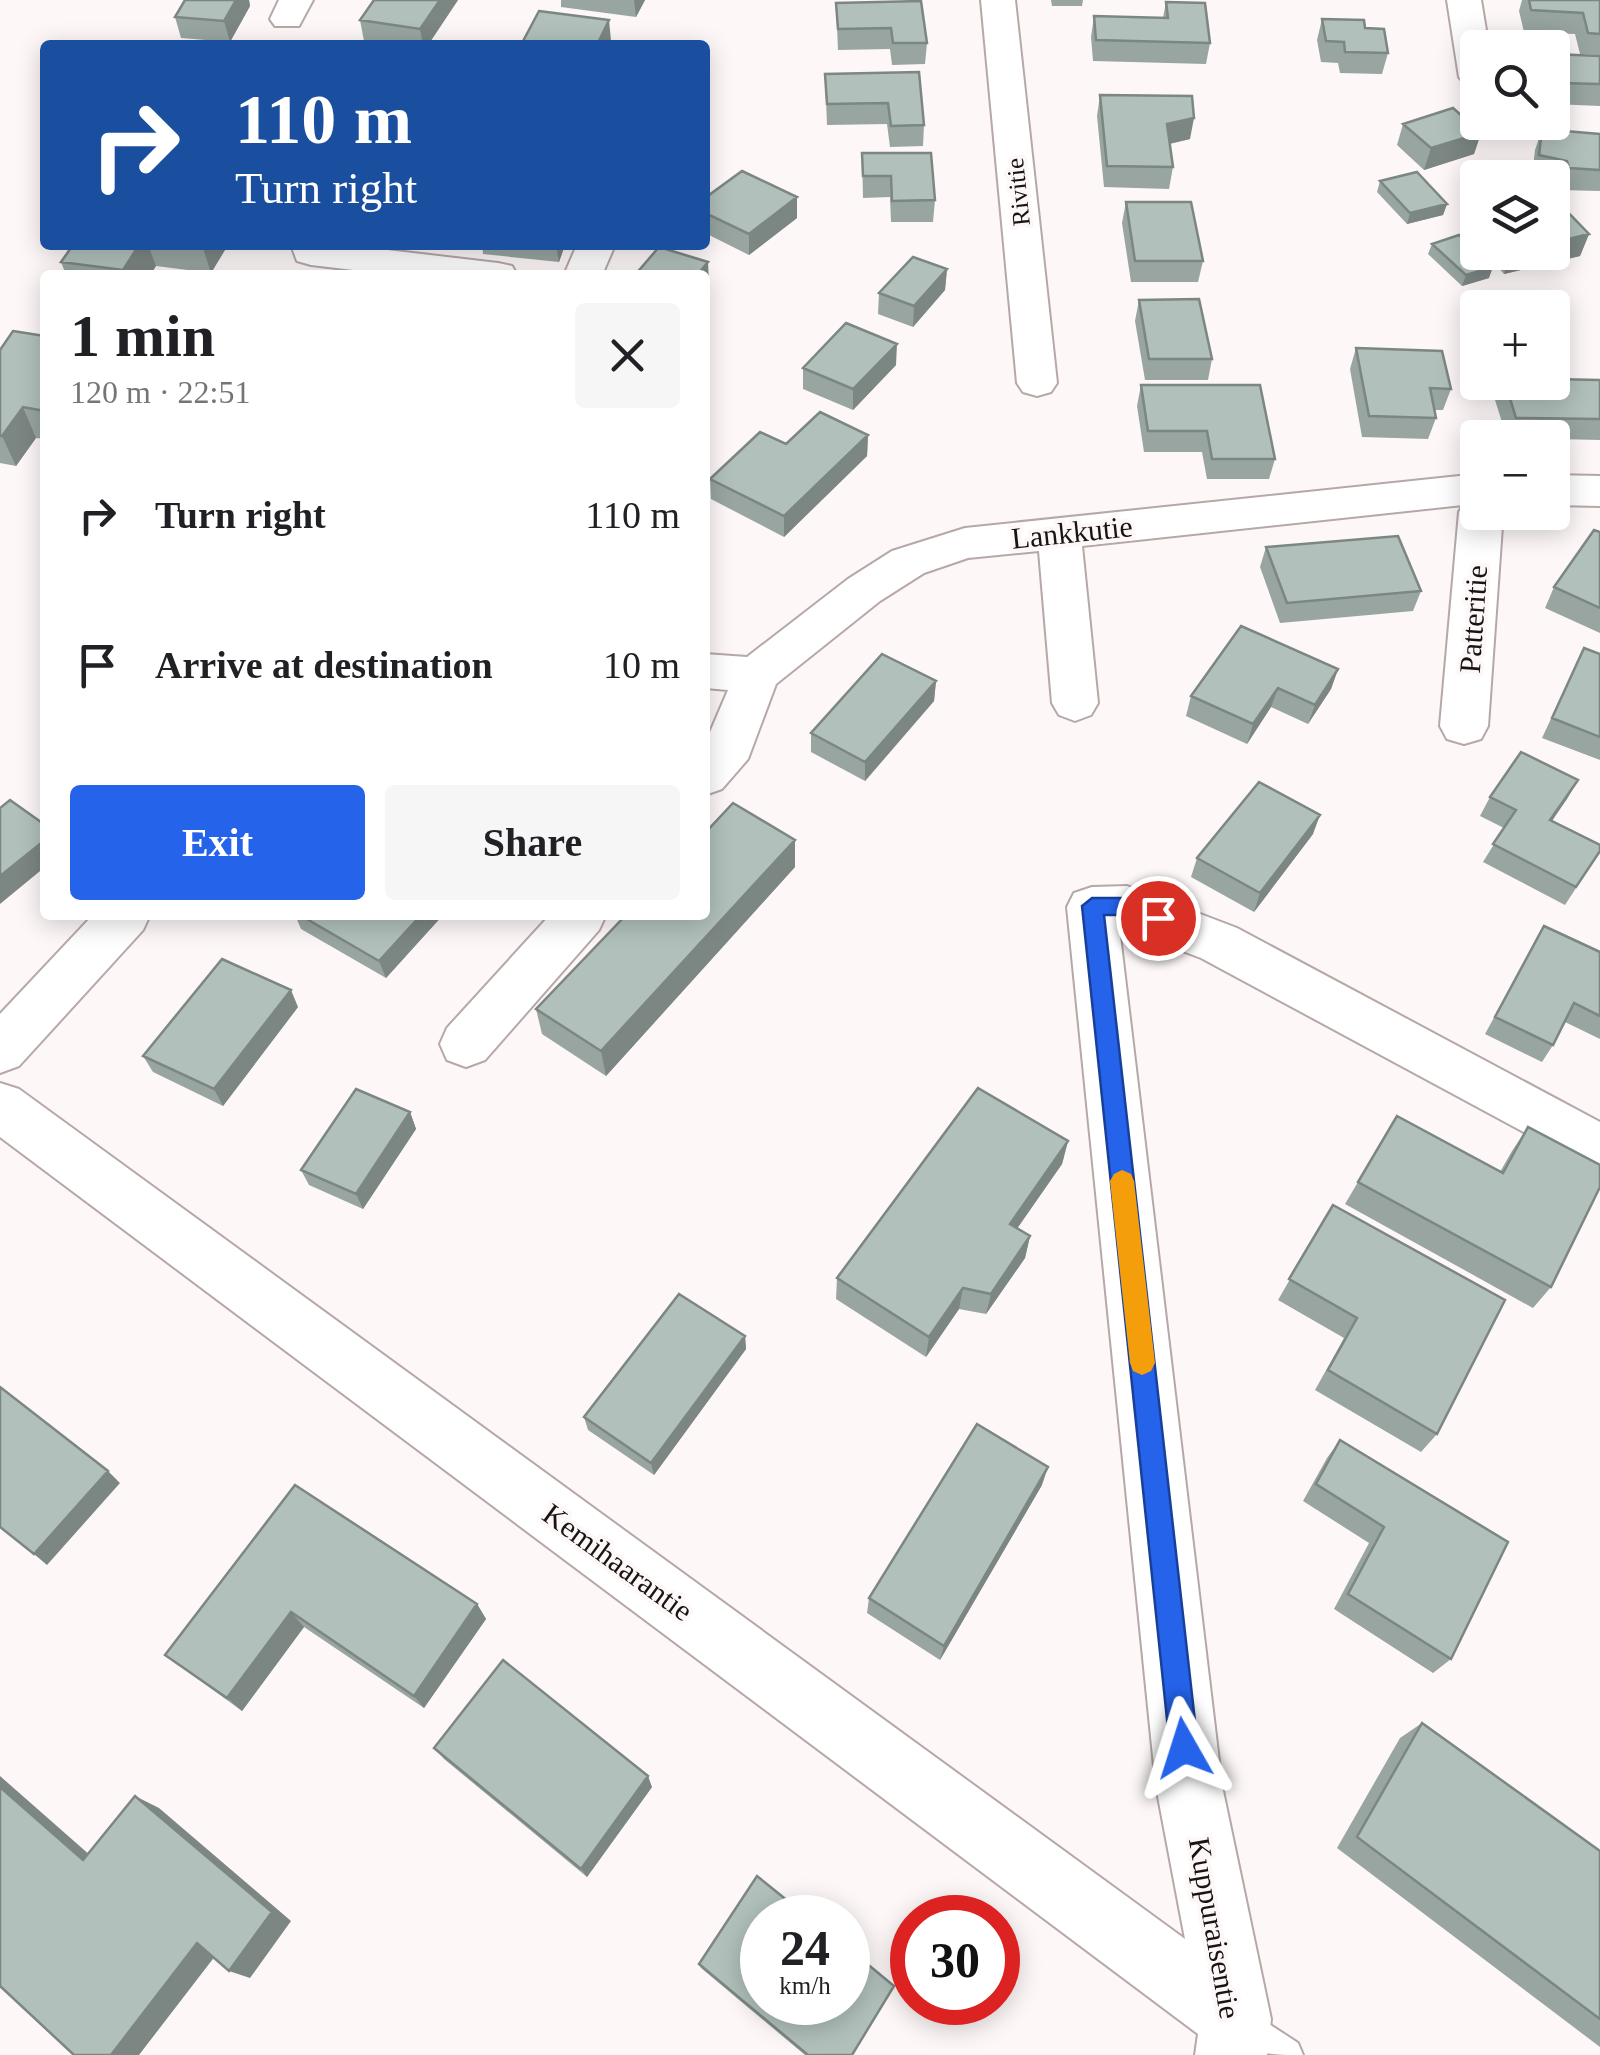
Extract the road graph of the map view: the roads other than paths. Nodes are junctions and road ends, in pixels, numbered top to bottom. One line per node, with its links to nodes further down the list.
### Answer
1 (998, 0): 6 (street, Rivitie)
2 (1464, 0): 3 (street)
3 (1469, 30)
4 (311, 250): 5 (street)
5 (457, 270)
6 (1037, 383)
7 (1570, 490): 9 (street)
8 (1460, 491): 11 (street, Lankkutie)
9 (1600, 491)
10 (1480, 530): 15 (street, Patteritie)
11 (1059, 534): 13 (street, Lankkutie); 14 (street)
12 (710, 671): 13 (street)
13 (756, 675): 16 (street)
14 (1076, 703)
15 (1464, 726)
16 (710, 770)
17 (121, 920): 20 (street)
18 (577, 920): 19 (street)
19 (466, 1044)
20 (0, 1050)
21 (0, 1106): 23 (street, Kemihaarantie)
22 (1600, 1149): 23 (street, Kuppuraisentie)
23 (1234, 2037): 24 (lane)
24 (1286, 2055)

